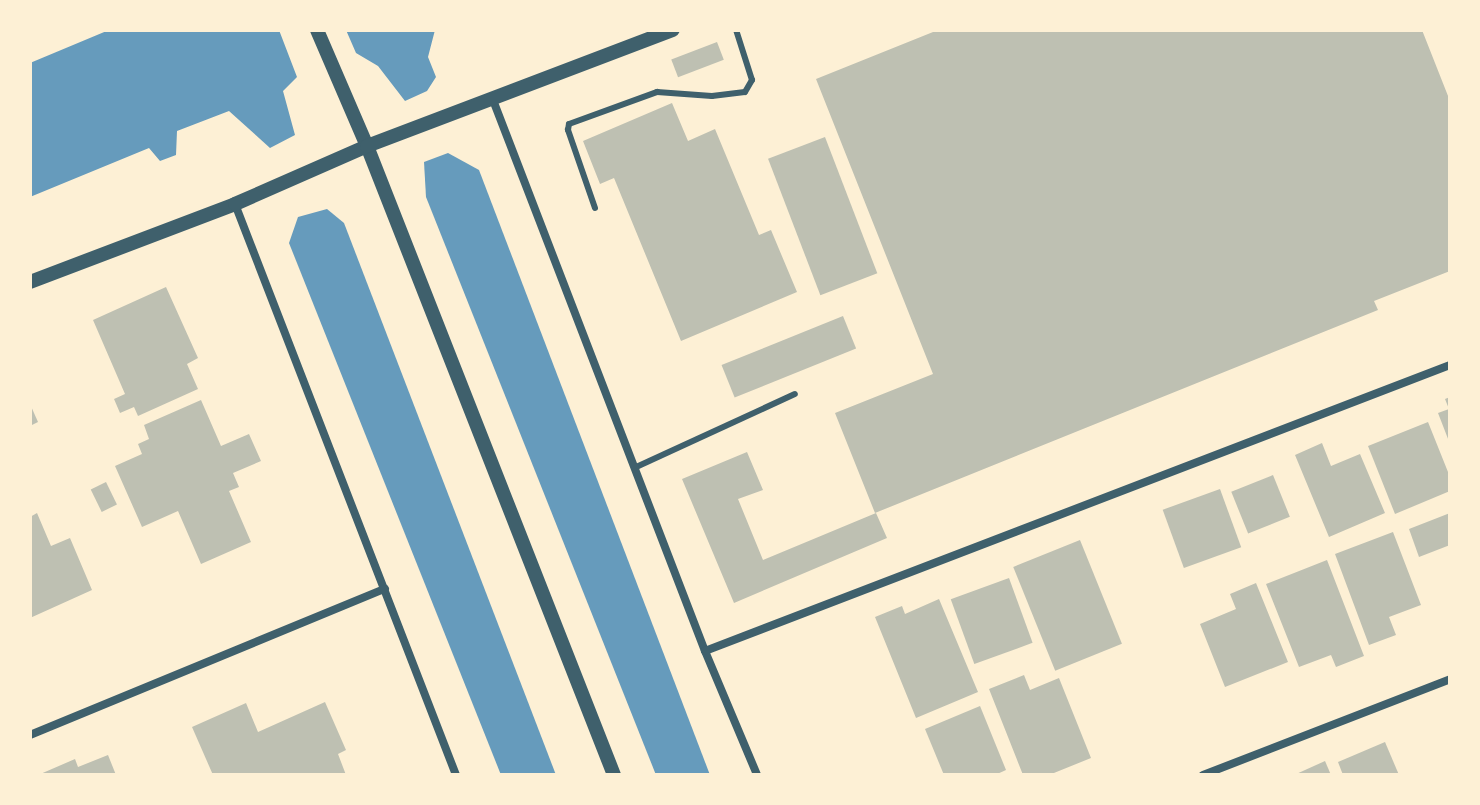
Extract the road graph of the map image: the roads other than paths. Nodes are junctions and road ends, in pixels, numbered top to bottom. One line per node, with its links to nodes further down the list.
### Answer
1 (317, 30): 5 (street)
2 (673, 30): 4 (street)
3 (736, 30): 7 (lane)
4 (493, 100): 5 (street); 11 (street)
5 (367, 146): 6 (street); 17 (street)
6 (235, 204): 8 (street); 12 (street)
7 (595, 208)
8 (30, 282)
9 (1450, 365): 13 (street)
10 (795, 394): 11 (lane)
11 (634, 468): 13 (street)
12 (385, 589): 15 (street); 16 (street)
13 (705, 651): 18 (street)
14 (1450, 679): 19 (street)
15 (30, 735)
16 (456, 775)
17 (614, 775)
18 (757, 775)
19 (1203, 775)

